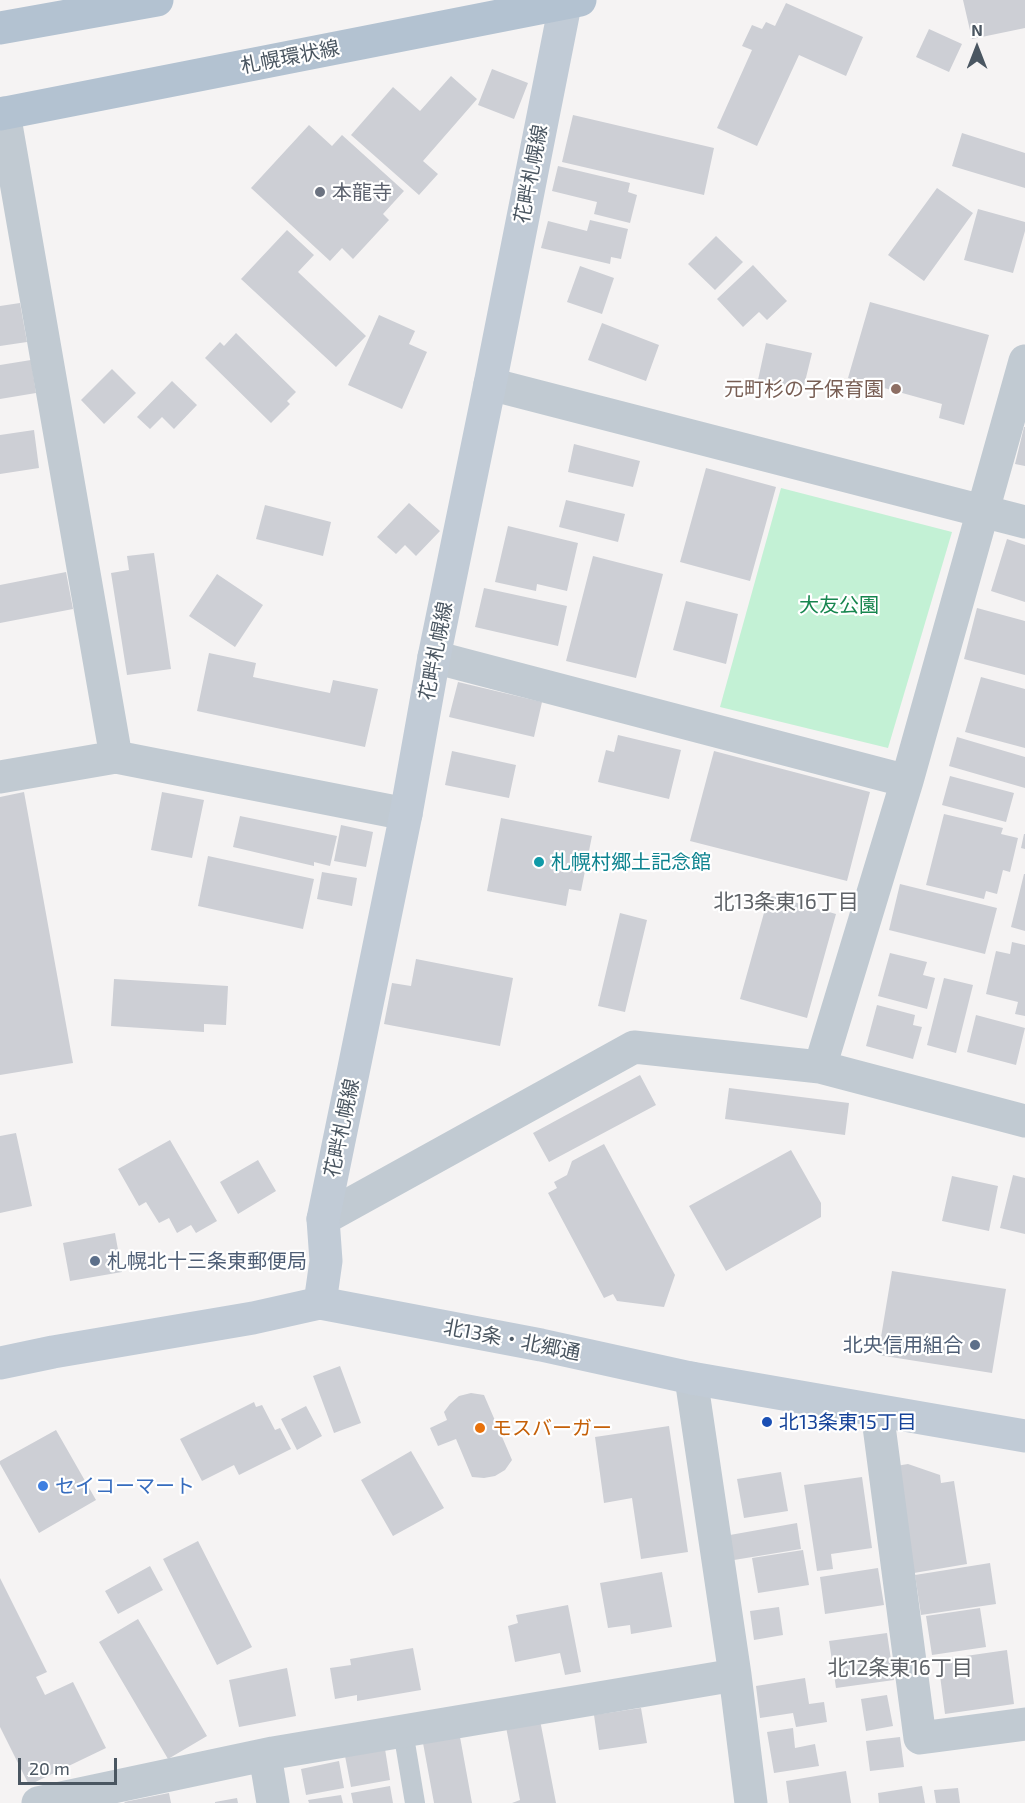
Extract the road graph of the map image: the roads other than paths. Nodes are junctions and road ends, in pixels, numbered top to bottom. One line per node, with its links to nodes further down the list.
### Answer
1 (157, 0): 3 (main road)
2 (570, 1): 5 (main road, 札幌環状線); 7 (main road, 花畔札幌線)
3 (107, 5): 4 (main road)
4 (0, 28)
5 (2, 113): 11 (street)
6 (1025, 361): 8 (street)
7 (490, 384): 8 (street); 10 (main road, 花畔札幌線)
8 (984, 512): 9 (street); 13 (street)
9 (1025, 522)
10 (434, 657): 13 (street); 14 (main road, 花畔札幌線)
11 (116, 757): 12 (street); 14 (street)
12 (0, 777)
13 (907, 781): 15 (street)
14 (406, 814): 17 (main road, 花畔札幌線)
15 (820, 1067): 16 (street); 17 (street)
16 (1025, 1121)
17 (323, 1219): 18 (main road, 花畔札幌線)
18 (320, 1303): 19 (main road, 北13条・北郷通); 20 (main road, 北13条・北郷通)
19 (0, 1363)
20 (691, 1378): 21 (main road, 北13条・北郷通); 23 (street)
21 (877, 1411): 22 (main road, 北13条・北郷通); 24 (street)
22 (1025, 1436)
23 (735, 1676): 25 (street); 30 (street)
24 (1025, 1724)
25 (404, 1731): 26 (street); 29 (lane)
26 (265, 1755): 27 (street); 28 (street)
27 (38, 1803)
28 (273, 1803)
29 (415, 1803)
30 (752, 1803)

